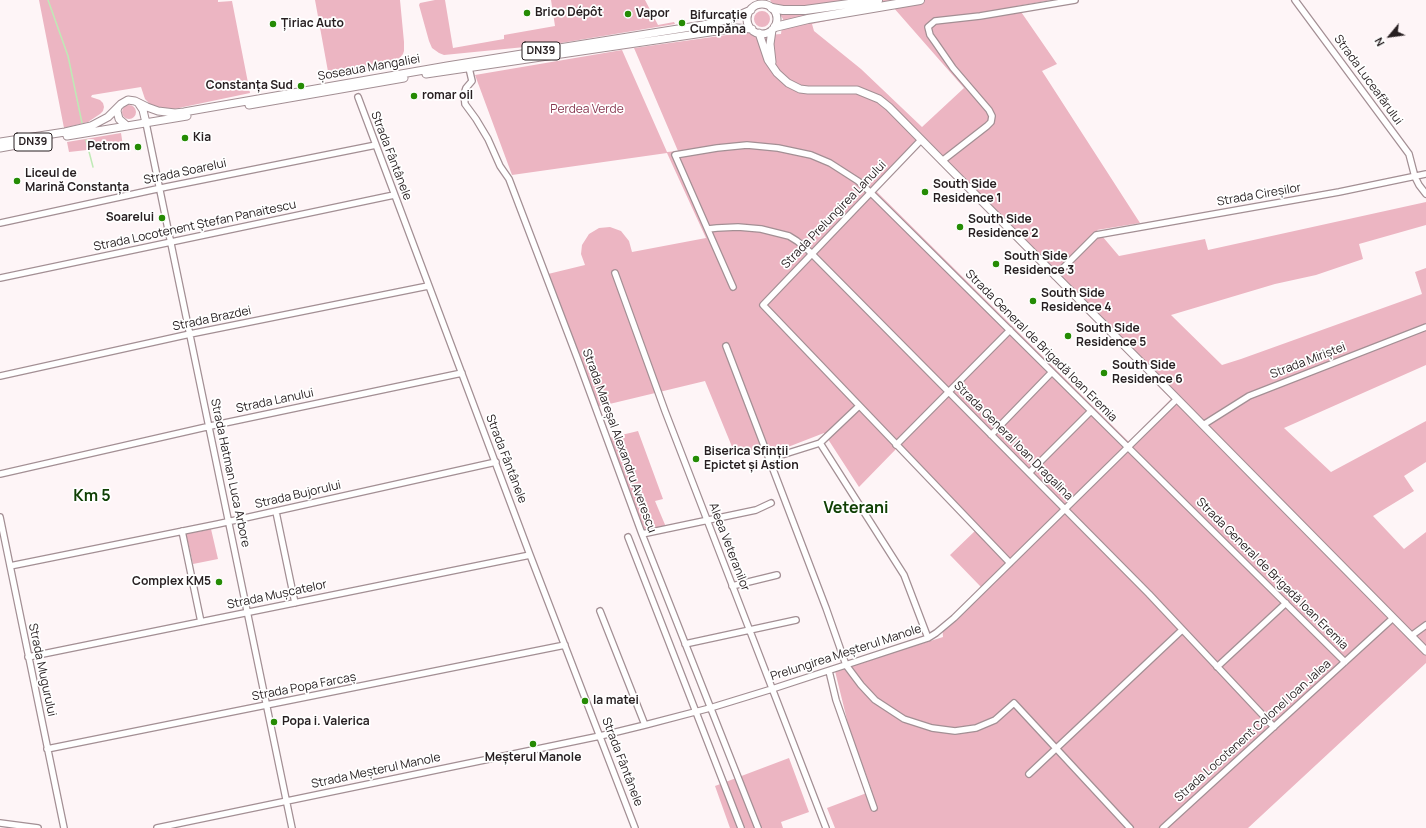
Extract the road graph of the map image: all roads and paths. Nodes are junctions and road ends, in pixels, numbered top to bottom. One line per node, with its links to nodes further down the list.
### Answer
1 (878, 0): 5 (highway, DN39)
2 (920, 0): 7 (highway, DN39)
3 (1075, 0): 20 (street)
4 (1295, 0): 22 (street, Strada Luceafărului)
5 (772, 8): 6 (main road, DN39); 7 (main road)
6 (751, 10): 8 (main road); 13 (main road, Șoseaua Mangaliei / DN39)
7 (773, 29): 8 (main road, DN39); 9 (main road)
8 (755, 31): 9 (main road); 10 (main road, Șoseaua Mangaliei / DN39)
9 (772, 64): 16 (main road)
10 (470, 68): 14 (main road, Șoseaua Mangaliei / DN39); 64 (street, Strada Mareșal Alexandru Averescu)
11 (358, 97): 18 (street, Strada Fântânele)
12 (120, 104): 13 (main road, Șoseaua Mangaliei / DN39); 15 (main road); 17 (main road, DN39)
13 (139, 104): 14 (main road)
14 (146, 123): 15 (main road, Șoseaua Mangaliei / DN39); 23 (street, Strada Hatman Luca Arbore)
15 (127, 126): 19 (main road, Șoseaua Mangaliei / DN39)
16 (921, 140): 20 (main road); 24 (street, Strada Prelungirea Lanului)
17 (0, 142)
18 (376, 145): 23 (street, Strada Soarelui); 26 (street, Strada Fântânele)
19 (0, 148)
20 (942, 161): 32 (main road)
21 (1426, 174): 22 (street, Strada Cireșilor)
22 (1415, 177): 25 (street, Strada Luceafărului); 32 (street, Strada Cireșilor)
23 (160, 189): 27 (street, Strada Soarelui); 29 (street, Strada Hatman Luca Arbore)
24 (871, 193): 28 (street, Strada General de Brigadă Ioan Eremia); 30 (street, Strada Prelungirea Lanului); 37 (street, Strada General de Brigadă Ioan Eremia)
25 (1426, 194)
26 (394, 195): 29 (street, Strada Locotenent Ștefan Panaitescu); 34 (street, Strada Fântânele)
27 (0, 223)
28 (708, 230): 30 (street, Strada General Ioan Dragalina); 35 (street)
29 (171, 242): 33 (street, Strada Locotenent Ștefan Panaitescu); 38 (street, Strada Hatman Luca Arbore)
30 (812, 254): 43 (street, Strada General Ioan Dragalina); 45 (street, Strada Prelungirea Lanului)
31 (615, 273): 61 (street, Aleea Veteranilor)
32 (1055, 276): 44 (main road)
33 (0, 278)
34 (428, 286): 38 (street, Strada Brazdei); 41 (street, Strada Fântânele)
35 (733, 287)
36 (1426, 327): 47 (street, Strada Miriștei)
37 (1010, 330): 40 (street, Strada General de Brigadă Ioan Eremia); 43 (street)
38 (190, 334): 42 (street, Strada Brazdei); 48 (street, Strada Hatman Luca Arbore)
39 (726, 346): 53 (street)
40 (1052, 372): 46 (street, Strada General de Brigadă Ioan Eremia); 49 (street)
41 (462, 373): 48 (street, Strada Lanului); 54 (street, Strada Fântânele)
42 (0, 376)
43 (949, 392): 49 (street, Strada General Ioan Dragalina); 51 (street)
44 (1177, 399): 47 (main road); 52 (street, Prelungirea Meșterul Manole)
45 (859, 406): 50 (street); 51 (street)
46 (1091, 410): 52 (street, Strada General de Brigadă Ioan Eremia); 55 (street)
47 (1203, 425): 75 (main road)
48 (209, 426): 56 (street, Strada Lanului); 62 (street, Strada Hatman Luca Arbore)
49 (991, 435): 55 (street, Strada General Ioan Dragalina)
50 (820, 443): 53 (street); 82 (street)
51 (896, 445): 67 (street)
52 (1128, 447): 58 (street, Prelungirea Meșterul Manole); 72 (street, Strada General de Brigadă Ioan Eremia)
53 (769, 459): 88 (street)
54 (496, 462): 59 (street, Strada Bujorului); 66 (street, Strada Fântânele)
55 (1029, 473): 58 (street, Strada General Ioan Dragalina)
56 (0, 474)
57 (771, 503): 61 (street)
58 (1065, 509): 67 (street, Prelungirea Meșterul Manole); 80 (street, Strada General Ioan Dragalina)
59 (276, 512): 62 (street, Strada Bujorului); 71 (street)
60 (0, 516): 68 (street, Strada Mugurului)
61 (707, 521): 64 (street); 70 (street, Aleea Veteranilor)
62 (229, 522): 63 (street, Strada Bujorului); 74 (street, Strada Hatman Luca Arbore)
63 (182, 531): 68 (street, Strada Bujorului); 77 (street)
64 (642, 534): 83 (street, Strada Mareșal Alexandru Averescu)
65 (628, 537): 94 (street, Strada Mareșal Alexandru Averescu)
66 (530, 555): 71 (street, Strada Mușcatelor); 84 (street, Strada Fântânele)
67 (1010, 563): 82 (street, Prelungirea Meșterul Manole)
68 (10, 566): 86 (street, Strada Mugurului)
69 (777, 575): 70 (street)
70 (732, 586): 79 (street, Aleea Veteranilor)
71 (295, 603): 74 (street, Strada Mușcatelor)
72 (1286, 603): 87 (street, Strada General de Brigadă Ioan Eremia); 89 (street)
73 (600, 612): 95 (street)
74 (248, 613): 77 (street, Strada Mușcatelor); 92 (street, Strada Hatman Luca Arbore)
75 (1392, 618): 81 (main road); 87 (street, Strada Locotenent Colonel Ioan Jalea)
76 (796, 620): 79 (street)
77 (201, 622): 86 (street, Strada Mușcatelor)
78 (1426, 625): 81 (street)
79 (750, 630): 83 (street); 91 (street, Aleea Veteranilor)
80 (1182, 630): 89 (street, Strada General Ioan Dragalina); 98 (street)
81 (1411, 636): 85 (main road)
82 (928, 638): 88 (street, Prelungirea Meșterul Manole)
83 (685, 644): 93 (street, Strada Mareșal Alexandru Averescu)
84 (565, 645): 92 (street, Strada Popa Farcaș); 97 (street, Strada Fântânele)
85 (1426, 651)
86 (28, 657): 99 (street, Strada Mugurului)
87 (1345, 662): 96 (street, Strada Locotenent Colonel Ioan Jalea)
88 (846, 665): 90 (street, Prelungirea Meșterul Manole); 98 (street)
89 (1217, 667): 96 (street, Strada General Ioan Dragalina)
90 (829, 671): 91 (street, Prelungirea Meșterul Manole); 102 (street)
91 (772, 689): 93 (street, Prelungirea Meșterul Manole); 111 (street, Aleea Veteranilor)
92 (267, 705): 99 (street, Strada Popa Farcaș); 101 (street, Strada Hatman Luca Arbore)
93 (710, 708): 94 (street, Prelungirea Meșterul Manole); 110 (street, Strada Mareșal Alexandru Averescu)
94 (695, 712): 95 (street, Prelungirea Meșterul Manole); 109 (street, Strada Mareșal Alexandru Averescu)
95 (645, 725): 97 (street, Prelungirea Meșterul Manole)
96 (1274, 727): 113 (street, Strada Locotenent Colonel Ioan Jalea)
97 (600, 736): 101 (street, Strada Meșterul Manole); 108 (street, Strada Fântânele)
98 (1057, 748): 100 (street); 112 (street)
99 (47, 749): 105 (street, Strada Mugurului)
100 (1029, 774)
101 (287, 801): 106 (street, Strada Meșterul Manole); 107 (street, Strada Hatman Luca Arbore)
102 (874, 808)
103 (0, 823): 104 (street)
104 (38, 828)
105 (64, 828)
106 (157, 828)
107 (292, 828)
108 (635, 828)
109 (741, 828)
110 (758, 828)
111 (826, 828)
112 (1130, 828)
113 (1163, 828)

